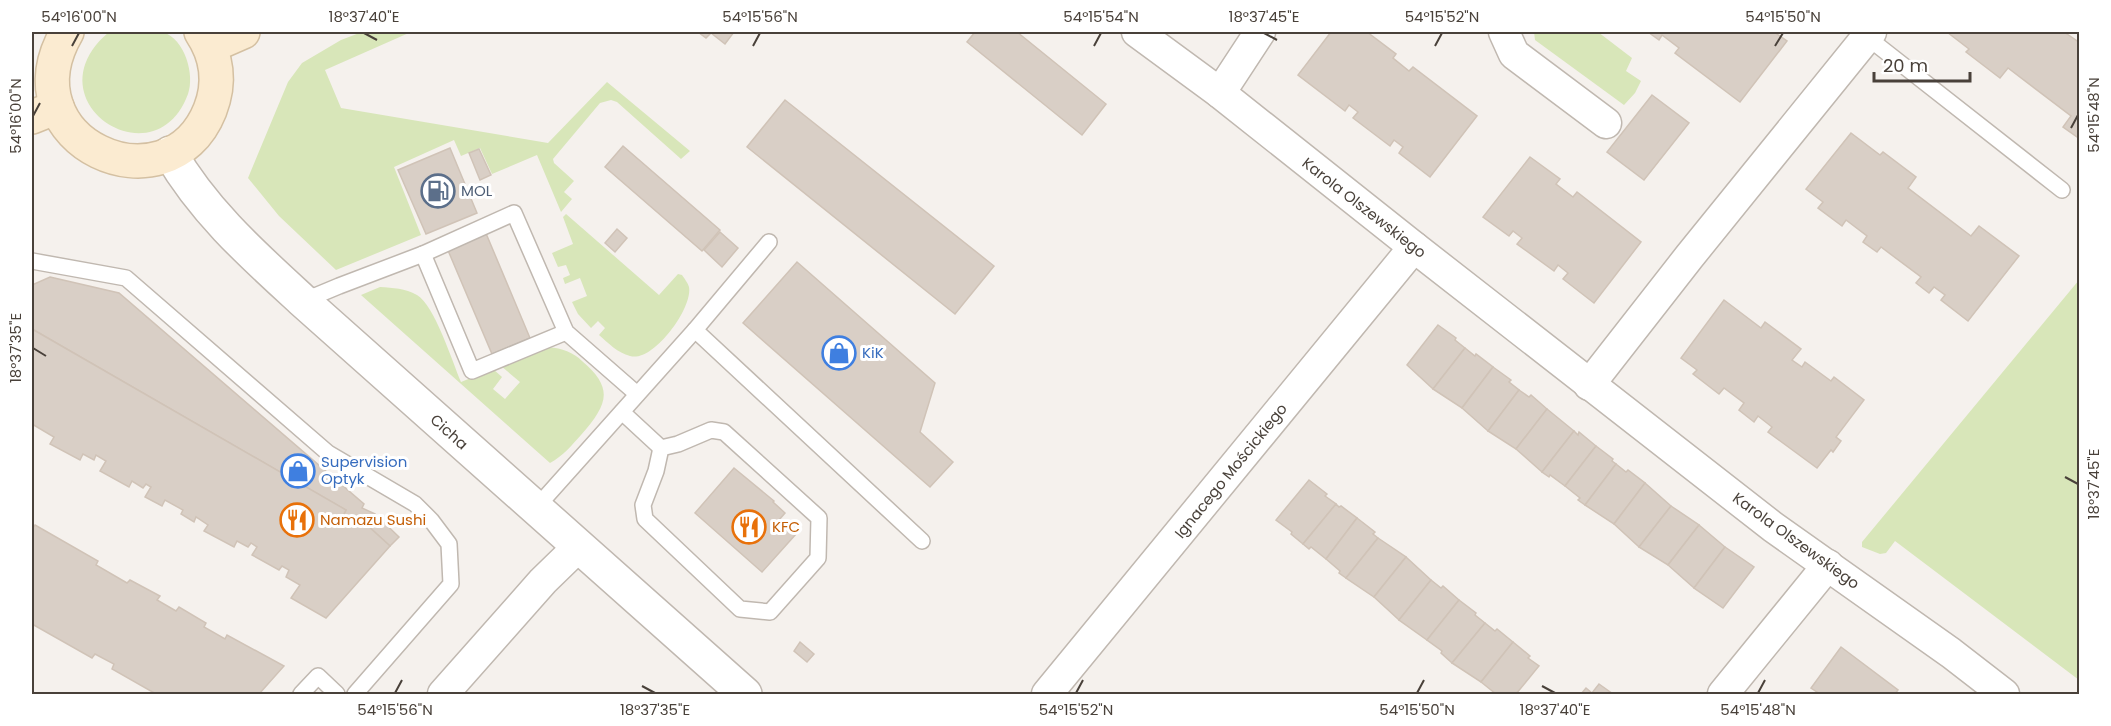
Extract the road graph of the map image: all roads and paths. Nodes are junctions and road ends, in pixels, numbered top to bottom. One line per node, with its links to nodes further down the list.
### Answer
1 (67, 32): 9 (main road)
2 (243, 32): 7 (main road)
3 (1137, 32): 8 (street, Karola Olszewskiego)
4 (1260, 32): 8 (street)
5 (1504, 32): 10 (street)
6 (1869, 34): 12 (lane); 20 (street)
7 (206, 39): 11 (main road)
8 (1220, 93): 14 (street, Karola Olszewskiego)
9 (44, 112): 11 (main road)
10 (1606, 123)
11 (170, 153): 17 (street, Cicha)
12 (2062, 190)
13 (768, 242): 18 (lane)
14 (1414, 247): 20 (street, Karola Olszewskiego); 28 (street, Ignacego Mościckiego)
15 (423, 254): 17 (lane); 19 (lane); 19 (lane)
16 (32, 261): 31 (lane)
17 (303, 301): 24 (street, Cicha)
18 (695, 330): 21 (lane); 25 (lane)
19 (566, 332): 21 (lane)
20 (1590, 385): 27 (street, Karola Olszewskiego)
21 (637, 394): 22 (lane)
22 (622, 412): 23 (lane); 24 (lane)
23 (661, 448): 23 (lane)
24 (535, 509): 26 (street, Cicha)
25 (922, 541)
26 (578, 547): 32 (street); 33 (street, Cicha)
27 (1828, 565): 34 (street); 35 (street, Karola Olszewskiego)
28 (1053, 692)
29 (301, 694): 30 (lane)
30 (337, 694)
31 (355, 694)
32 (442, 694)
33 (745, 694)
34 (1723, 694)
35 (2004, 694)

